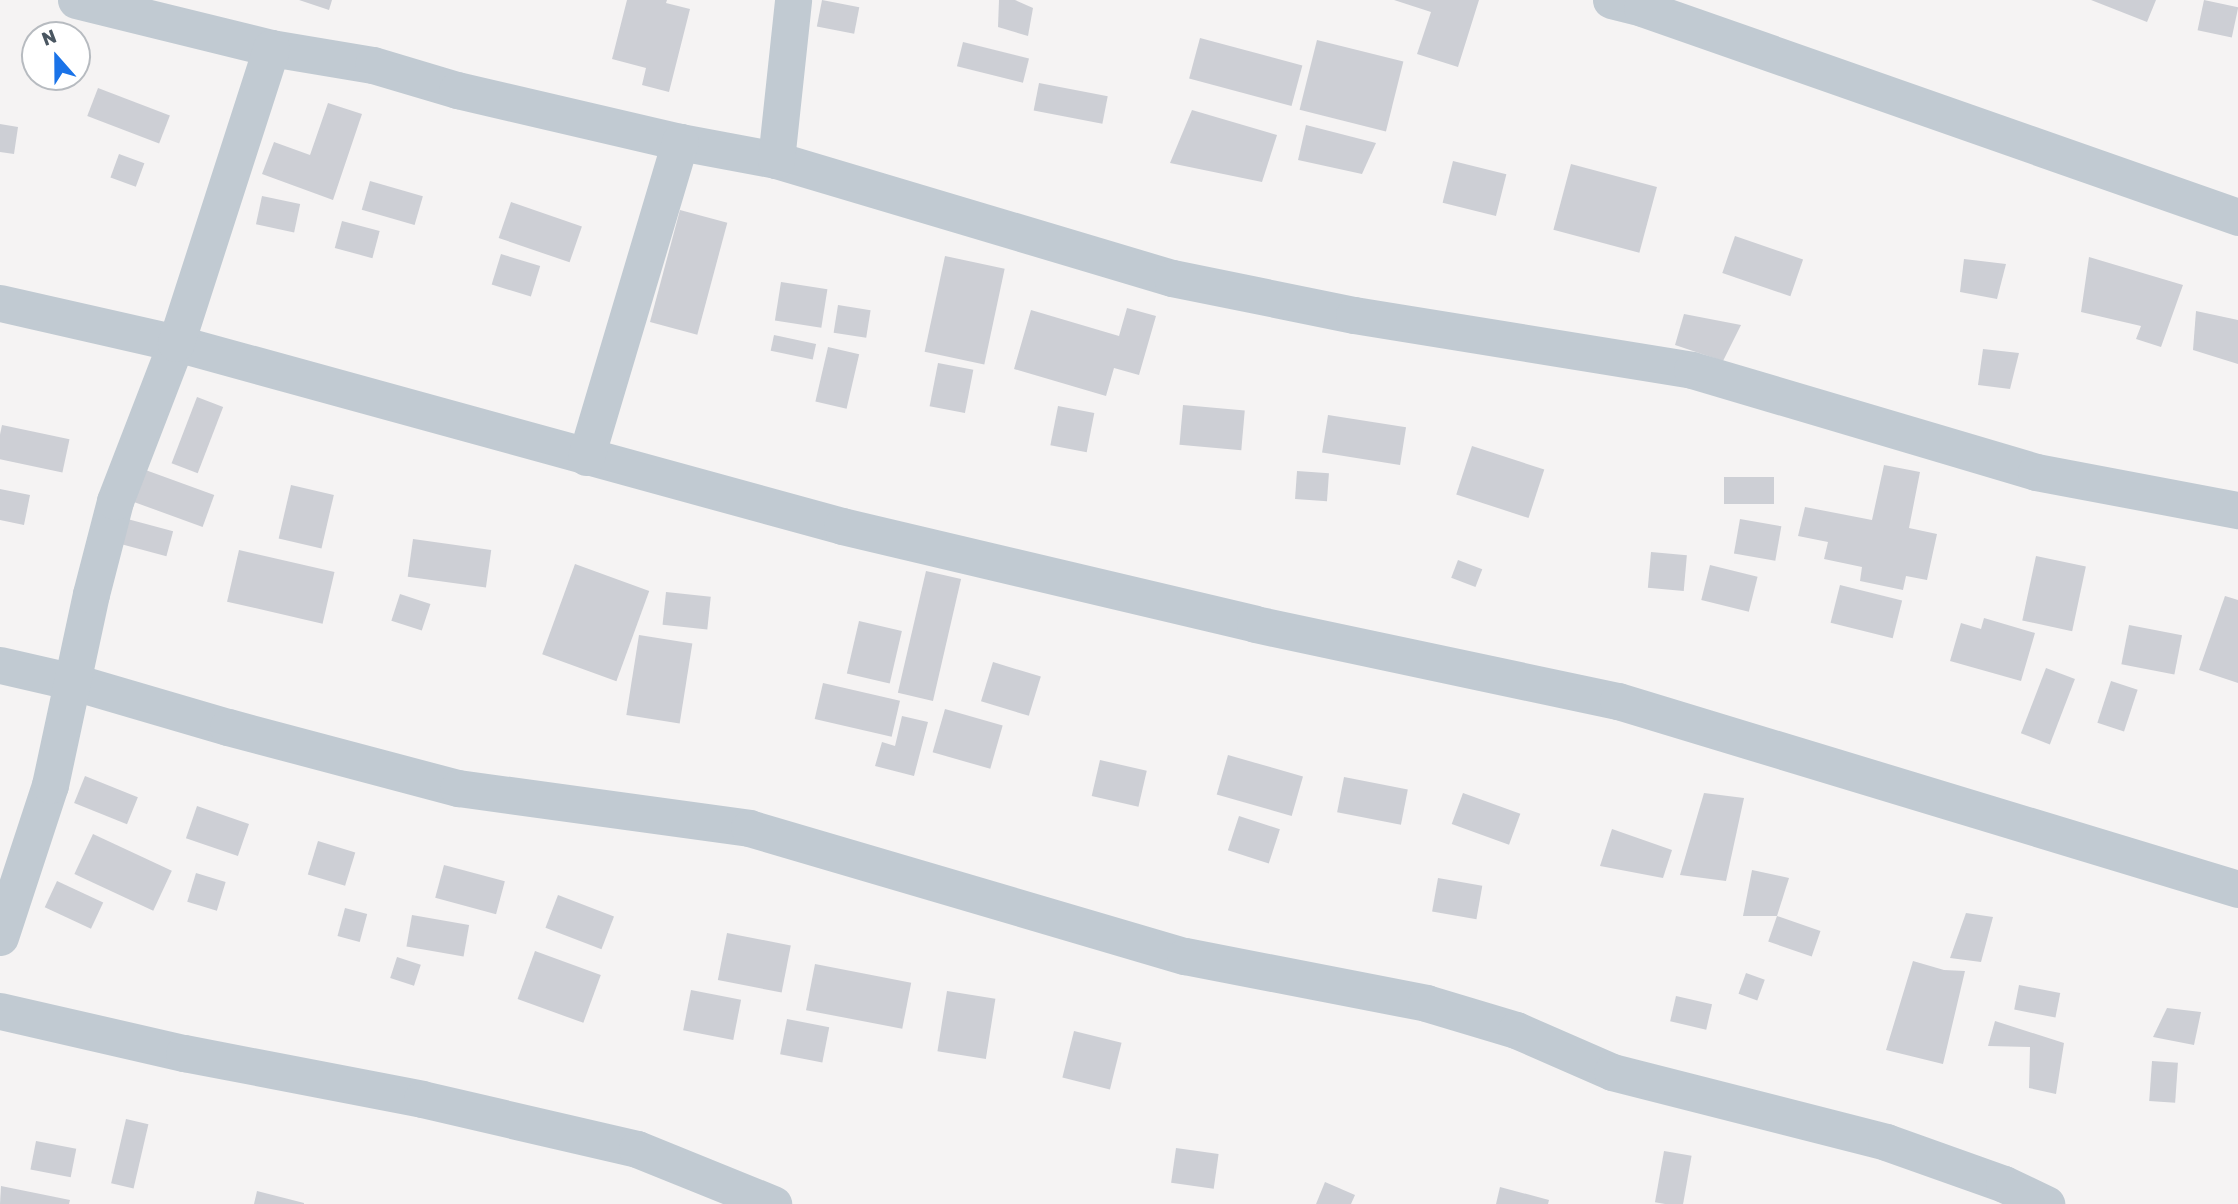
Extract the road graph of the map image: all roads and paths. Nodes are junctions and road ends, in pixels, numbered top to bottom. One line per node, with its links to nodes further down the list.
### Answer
1 (76, 0): 4 (street)
2 (793, 0): 6 (street)
3 (1611, 0): 7 (street)
4 (271, 48): 5 (street); 9 (street)
5 (681, 142): 6 (street); 10 (street)
6 (776, 160): 11 (street)
7 (2238, 217)
8 (0, 303): 9 (street)
9 (177, 343): 10 (street); 13 (street)
10 (586, 457): 14 (street)
11 (2238, 510)
12 (0, 665): 13 (street)
13 (74, 682): 15 (street); 18 (street)
14 (2238, 889)
15 (0, 937)
16 (0, 1011): 17 (street)
17 (773, 1204)
18 (2046, 1204)

